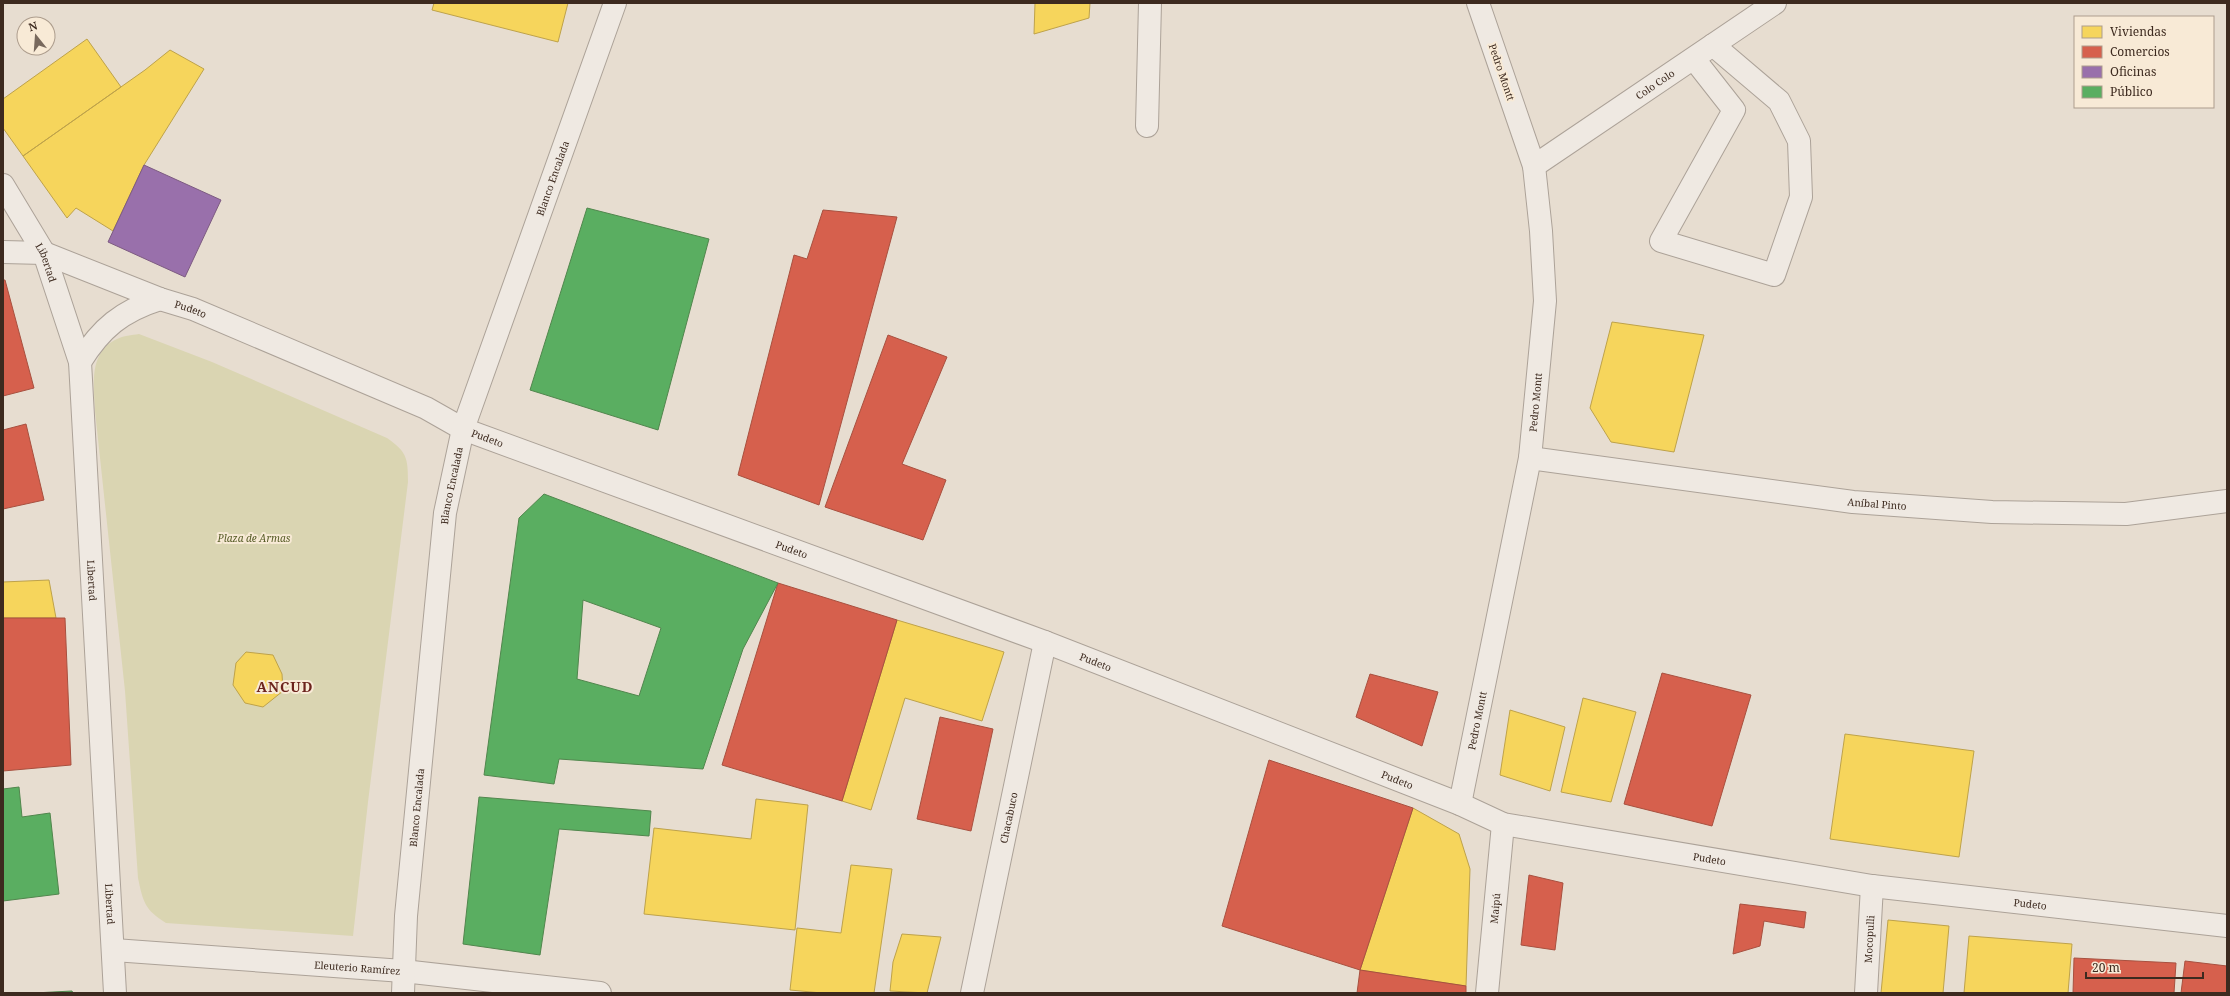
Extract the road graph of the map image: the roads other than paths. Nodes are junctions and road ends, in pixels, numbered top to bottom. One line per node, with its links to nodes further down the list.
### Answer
1 (615, 3): 14 (street, Blanco Encalada)
2 (1150, 3): 7 (street)
3 (1478, 3): 8 (street, Pedro Montt)
4 (1775, 3): 5 (street, Colo Colo)
5 (1713, 45): 6 (street, Colo Colo); 6 (street)
6 (1694, 58): 8 (street, Colo Colo)
7 (1147, 126)
8 (1534, 166): 15 (street, Pedro Montt)
9 (3, 185): 11 (street, Libertad)
10 (3, 252): 11 (street, Pudeto)
11 (44, 253): 12 (street, Pudeto); 13 (street, Libertad)
12 (160, 299): 13 (street); 14 (street, Pudeto)
13 (80, 362): 22 (street, Libertad)
14 (463, 429): 17 (street, Pudeto); 23 (street, Blanco Encalada)
15 (1530, 458): 16 (street, Aníbal Pinto); 18 (street, Pedro Montt)
16 (2227, 501)
17 (1045, 642): 18 (street, Pudeto); 27 (street, Chacabuco)
18 (1460, 804): 19 (street, Pudeto)
19 (1503, 824): 20 (street, Pudeto); 28 (street, Maipú)
20 (1872, 886): 21 (street, Pudeto); 29 (street, Mocopulli)
21 (2227, 926)
22 (114, 950): 23 (street, Eleuterio Ramírez); 24 (street, Libertad)
23 (403, 971): 25 (street, Blanco Encalada); 26 (street, Eleuterio Ramírez)
24 (115, 993)
25 (403, 993)
26 (600, 993)
27 (972, 993)
28 (1487, 993)
29 (1866, 993)

